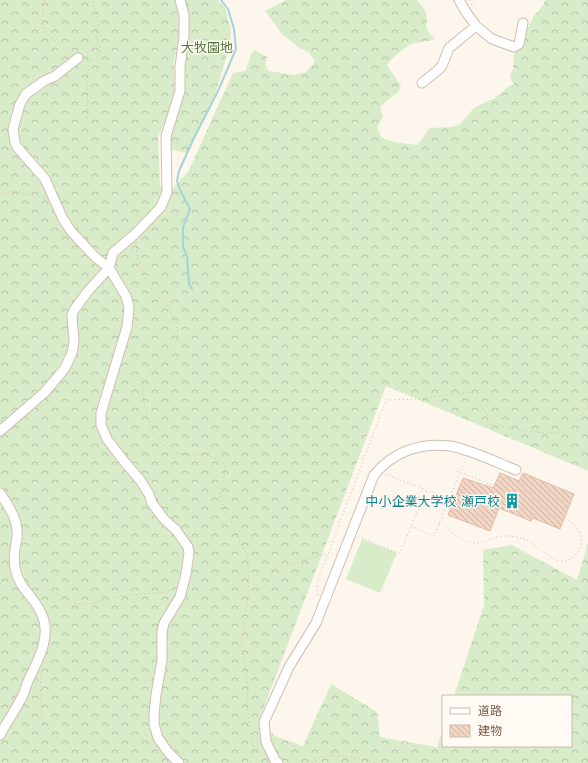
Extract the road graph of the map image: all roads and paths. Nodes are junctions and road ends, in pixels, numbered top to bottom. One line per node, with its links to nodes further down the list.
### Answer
1 (44, 0): 7 (path)
2 (93, 0): 8 (path)
3 (180, 0): 13 (street)
4 (459, 0): 6 (street)
5 (523, 23): 6 (street)
6 (476, 26): 9 (street)
7 (78, 58): 8 (path); 12 (street)
8 (91, 61): 10 (path)
9 (422, 83)
10 (87, 118)
11 (0, 194): 12 (path)
12 (55, 200): 14 (street)
13 (135, 234): 14 (street); 42 (path)
14 (109, 268): 16 (street); 39 (street)
15 (588, 406): 36 (path)
16 (0, 431)
17 (469, 452): 18 (street); 19 (street); 21 (path)
18 (516, 470)
19 (377, 471): 23 (path); 33 (street)
20 (457, 471): 21 (path)
21 (460, 473): 22 (path); 25 (path)
22 (494, 486)
23 (426, 490): 25 (path); 27 (path)
24 (0, 493): 37 (street)
25 (449, 500): 31 (path)
26 (418, 502): 27 (path)
27 (421, 503): 29 (path)
28 (413, 514): 29 (path)
29 (416, 516): 32 (path)
30 (564, 518): 31 (path)
31 (439, 524): 32 (path)
32 (411, 526): 35 (path)
33 (351, 533): 35 (path); 48 (street)
34 (404, 536): 35 (path)
35 (406, 537)
36 (328, 554): 40 (path); 42 (path)
37 (16, 571): 38 (path); 41 (street)
38 (0, 584)
39 (183, 585): 41 (path); 46 (street)
40 (318, 595)
41 (30, 597): 44 (street)
42 (248, 598): 47 (path)
43 (41, 671): 45 (path)
44 (0, 735)
45 (84, 763)
46 (179, 763)
47 (250, 763)
48 (278, 763)
49 (312, 763): 50 (path)
50 (376, 763)

